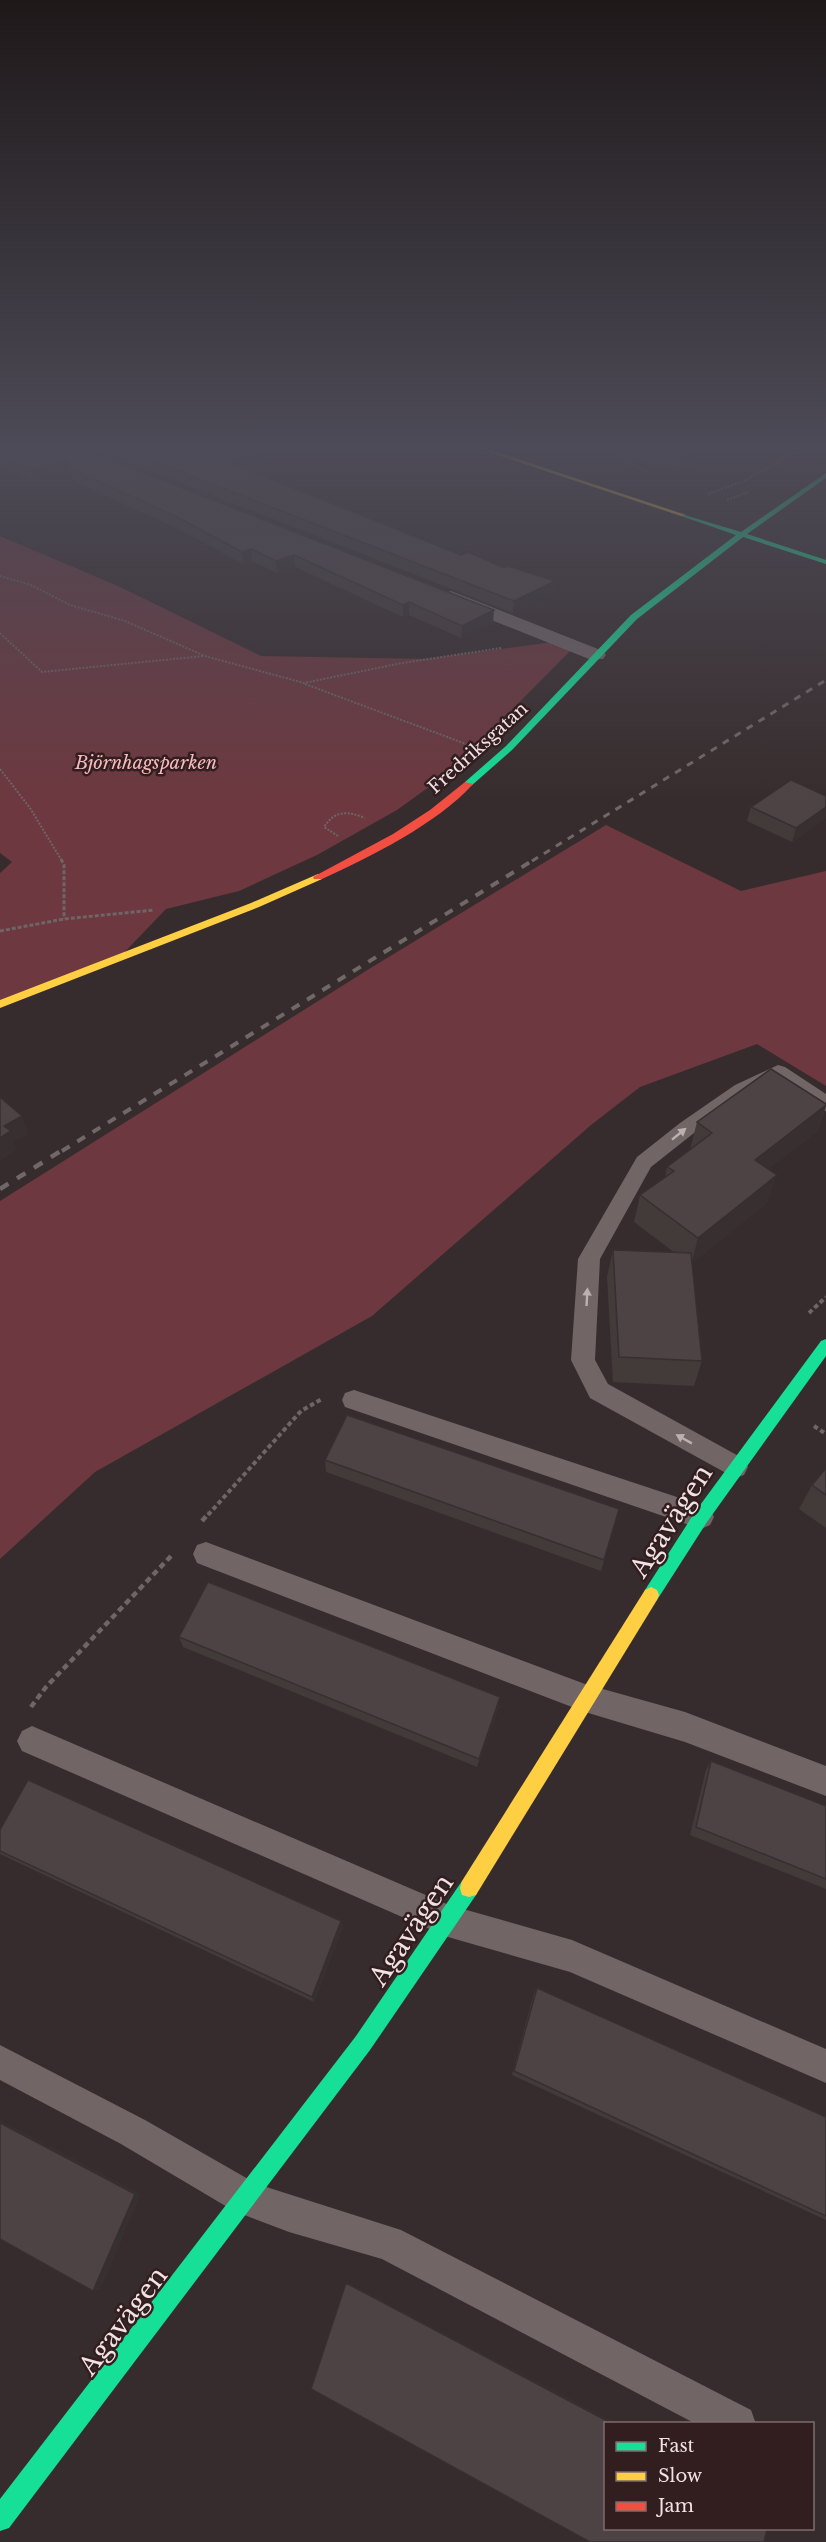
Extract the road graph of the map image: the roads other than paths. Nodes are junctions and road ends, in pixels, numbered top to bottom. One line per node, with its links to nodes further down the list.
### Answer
1 (703, 564): 3 (street, Fredriksgatan)
2 (440, 593): 3 (street)
3 (596, 655): 4 (street, Fredriksgatan)
4 (0, 1004)
5 (826, 1104): 8 (lane, one-way to 5)
6 (826, 1345): 8 (street, Agavägen)
7 (354, 1400): 9 (lane)
8 (735, 1467): 9 (street, Agavägen)
9 (701, 1517): 11 (street, Agavägen)
10 (206, 1554): 11 (lane)
11 (585, 1698): 13 (lane); 14 (street, Agavägen)
12 (32, 1741): 14 (lane)
13 (826, 1781)
14 (448, 1921): 16 (lane); 17 (street, Agavägen)
15 (0, 2062): 17 (lane)
16 (826, 2066)
17 (247, 2198): 18 (lane); 19 (street, Agavägen)
18 (733, 2422)
19 (0, 2518)

